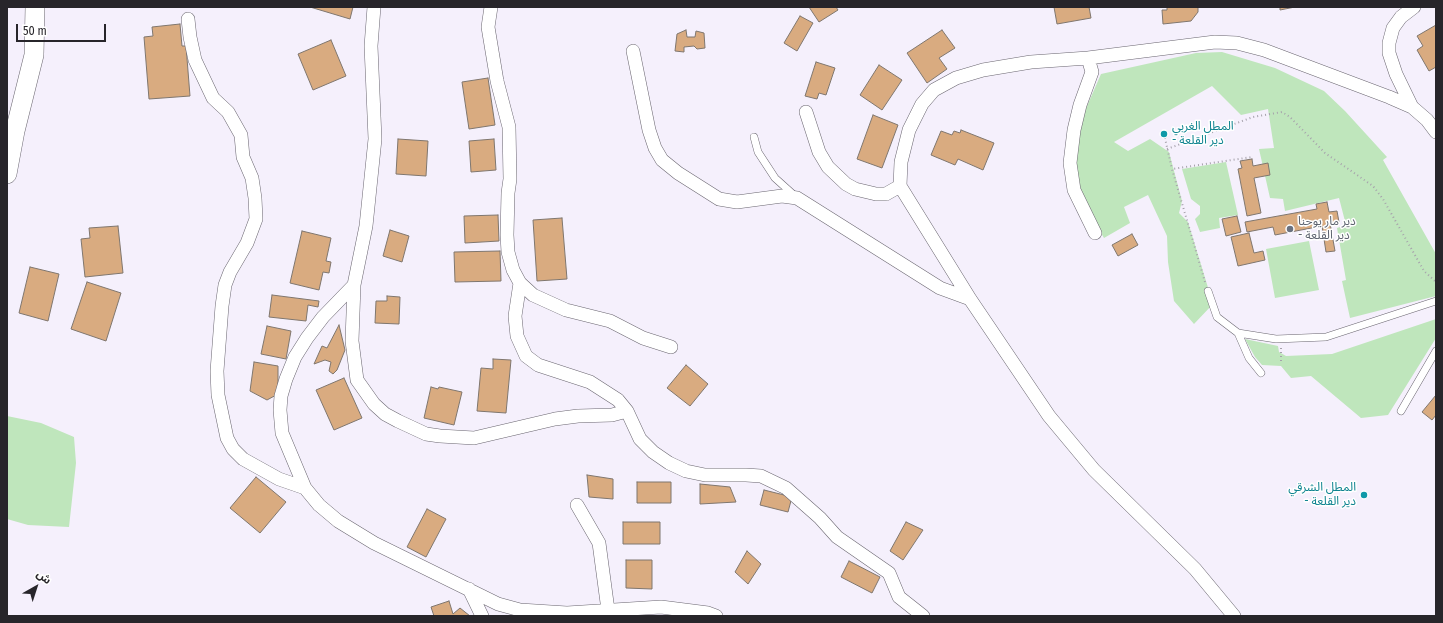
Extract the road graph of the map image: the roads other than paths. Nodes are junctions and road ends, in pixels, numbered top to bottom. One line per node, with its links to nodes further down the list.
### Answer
1 (35, 7): 12 (main road)
2 (374, 7): 17 (street)
3 (491, 7): 16 (street)
4 (1414, 7): 8 (street)
5 (188, 19): 27 (street)
6 (633, 51): 14 (street)
7 (1088, 58): 8 (street); 13 (street); 15 (street)
8 (1412, 107): 10 (street)
9 (806, 112): 13 (street)
10 (1436, 132)
11 (754, 137): 14 (lane)
12 (7, 174)
13 (900, 186): 19 (street)
14 (797, 198): 19 (street)
15 (1095, 233)
16 (520, 283): 22 (street); 26 (street)
17 (354, 285): 26 (street); 27 (street)
18 (1207, 289): 21 (lane)
19 (970, 299): 34 (street)
20 (1436, 301): 21 (lane)
21 (1238, 333): 24 (lane)
22 (671, 347)
23 (1436, 351): 25 (lane)
24 (1261, 373)
25 (1401, 410)
26 (626, 411): 33 (street)
27 (305, 488): 29 (street)
28 (578, 505): 30 (street)
29 (469, 589): 30 (street); 31 (street)
30 (608, 610): 32 (street)
31 (482, 616)
32 (716, 616)
33 (923, 616)
34 (1234, 616)

